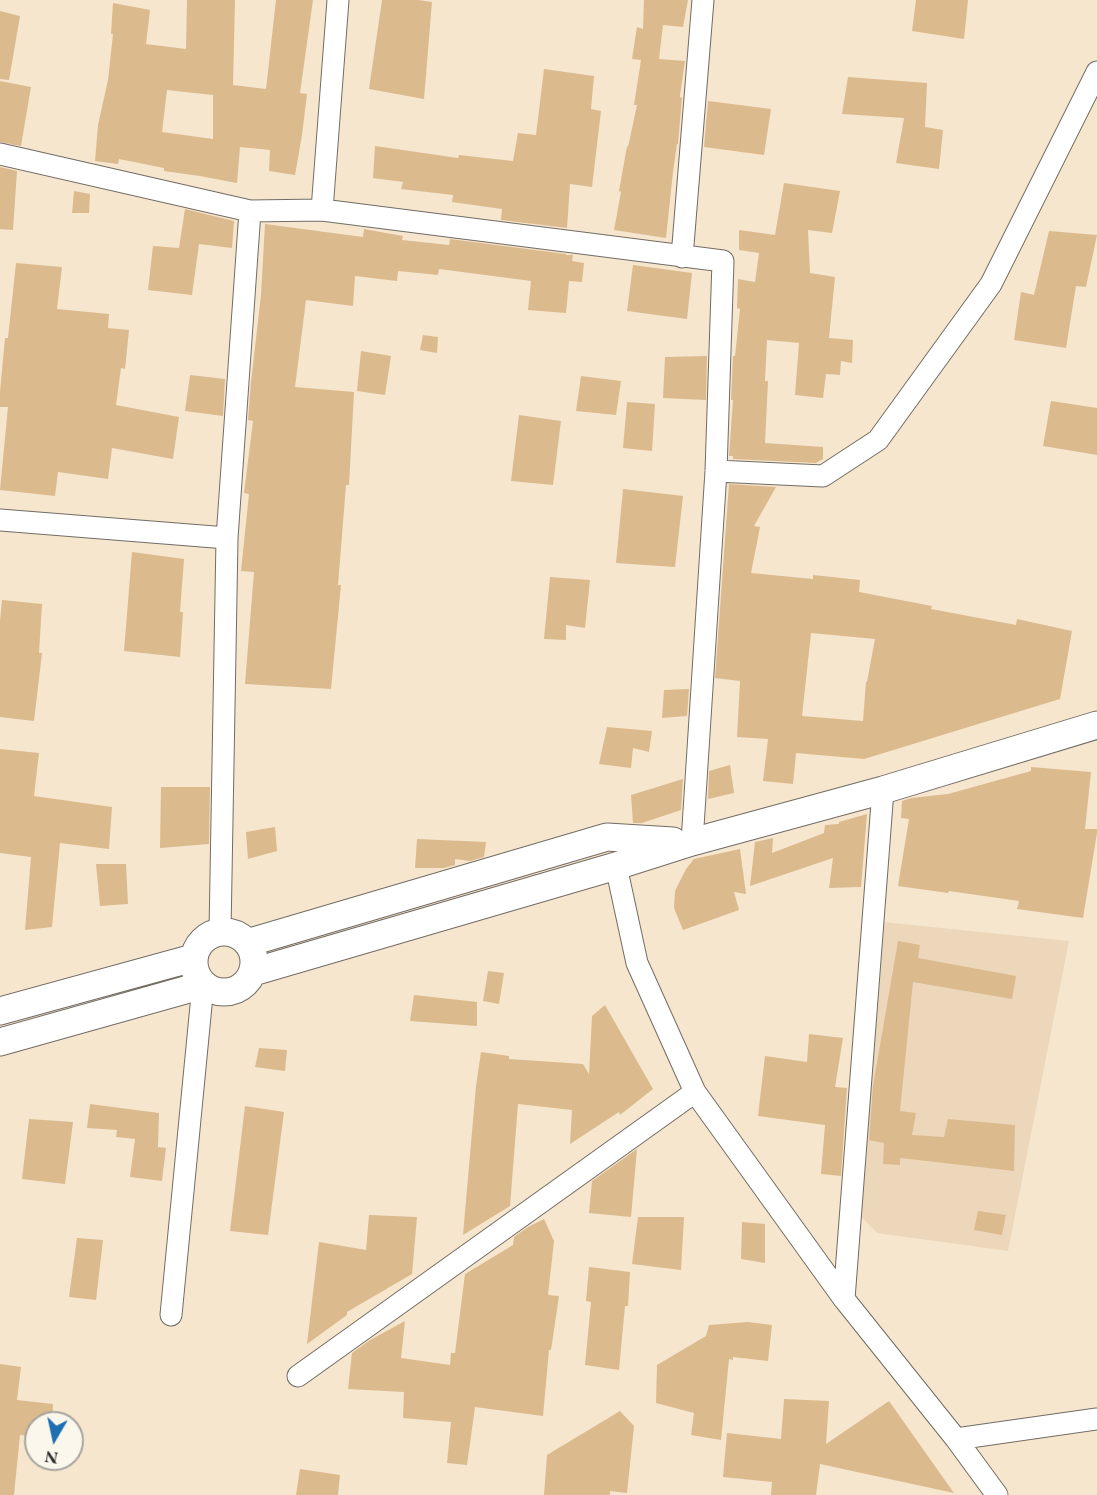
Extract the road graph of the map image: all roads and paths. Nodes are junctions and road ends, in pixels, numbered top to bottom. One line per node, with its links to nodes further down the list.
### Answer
1 (338, 0): 5 (street)
2 (703, 0): 7 (street)
3 (1097, 72): 8 (street)
4 (0, 154): 6 (street)
5 (322, 210): 6 (street); 7 (street)
6 (250, 211): 10 (street)
7 (682, 256): 8 (street)
8 (716, 471): 13 (street)
9 (0, 520): 10 (street)
10 (227, 538): 15 (street)
11 (1097, 725): 12 (street)
12 (883, 790): 13 (street); 23 (street)
13 (692, 842): 14 (street); 16 (street)
14 (616, 866): 18 (street); 22 (street)
15 (220, 932): 16 (street); 17 (street)
16 (247, 943): 18 (street)
17 (193, 958): 19 (street); 20 (street)
18 (253, 972): 19 (street)
19 (203, 985): 21 (street); 24 (street)
20 (0, 1011)
21 (0, 1042)
22 (695, 1092): 23 (street); 25 (street)
23 (844, 1299): 27 (street)
24 (171, 1315)
25 (298, 1376)
26 (1097, 1419): 27 (street)
27 (956, 1439): 28 (street)
28 (997, 1495)

